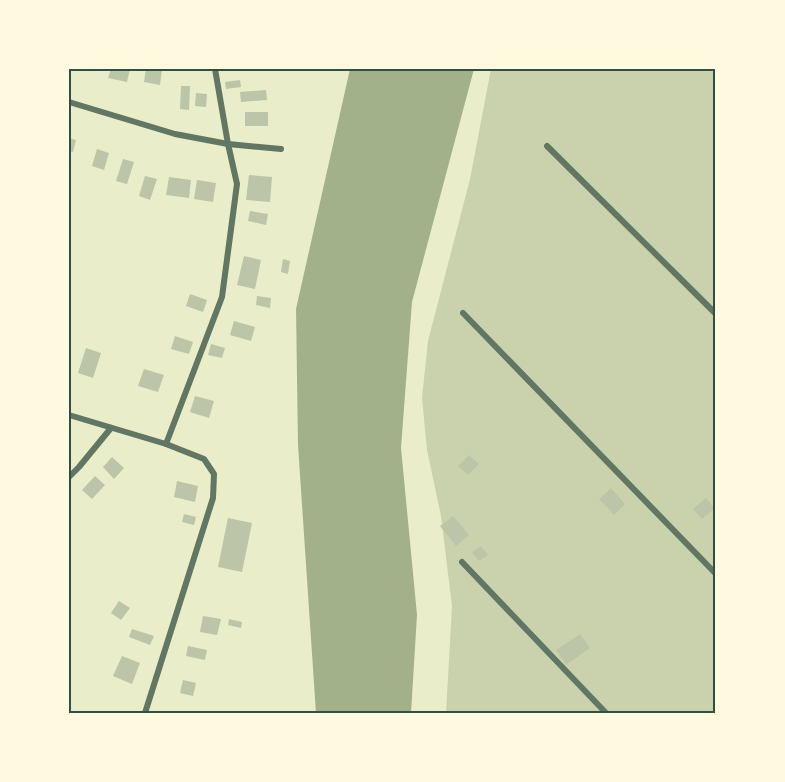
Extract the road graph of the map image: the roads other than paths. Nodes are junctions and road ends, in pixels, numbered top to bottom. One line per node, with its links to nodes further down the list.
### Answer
1 (215, 69): 3 (street)
2 (69, 102): 3 (street)
3 (228, 144): 5 (street); 10 (street)
4 (547, 146): 7 (street)
5 (281, 149)
6 (463, 313): 13 (street)
7 (716, 314)
8 (69, 415): 9 (street)
9 (111, 428): 10 (street); 11 (street)
10 (166, 444): 14 (street)
11 (69, 477)
12 (462, 562): 15 (street)
13 (716, 574)
14 (145, 713)
15 (606, 713)

